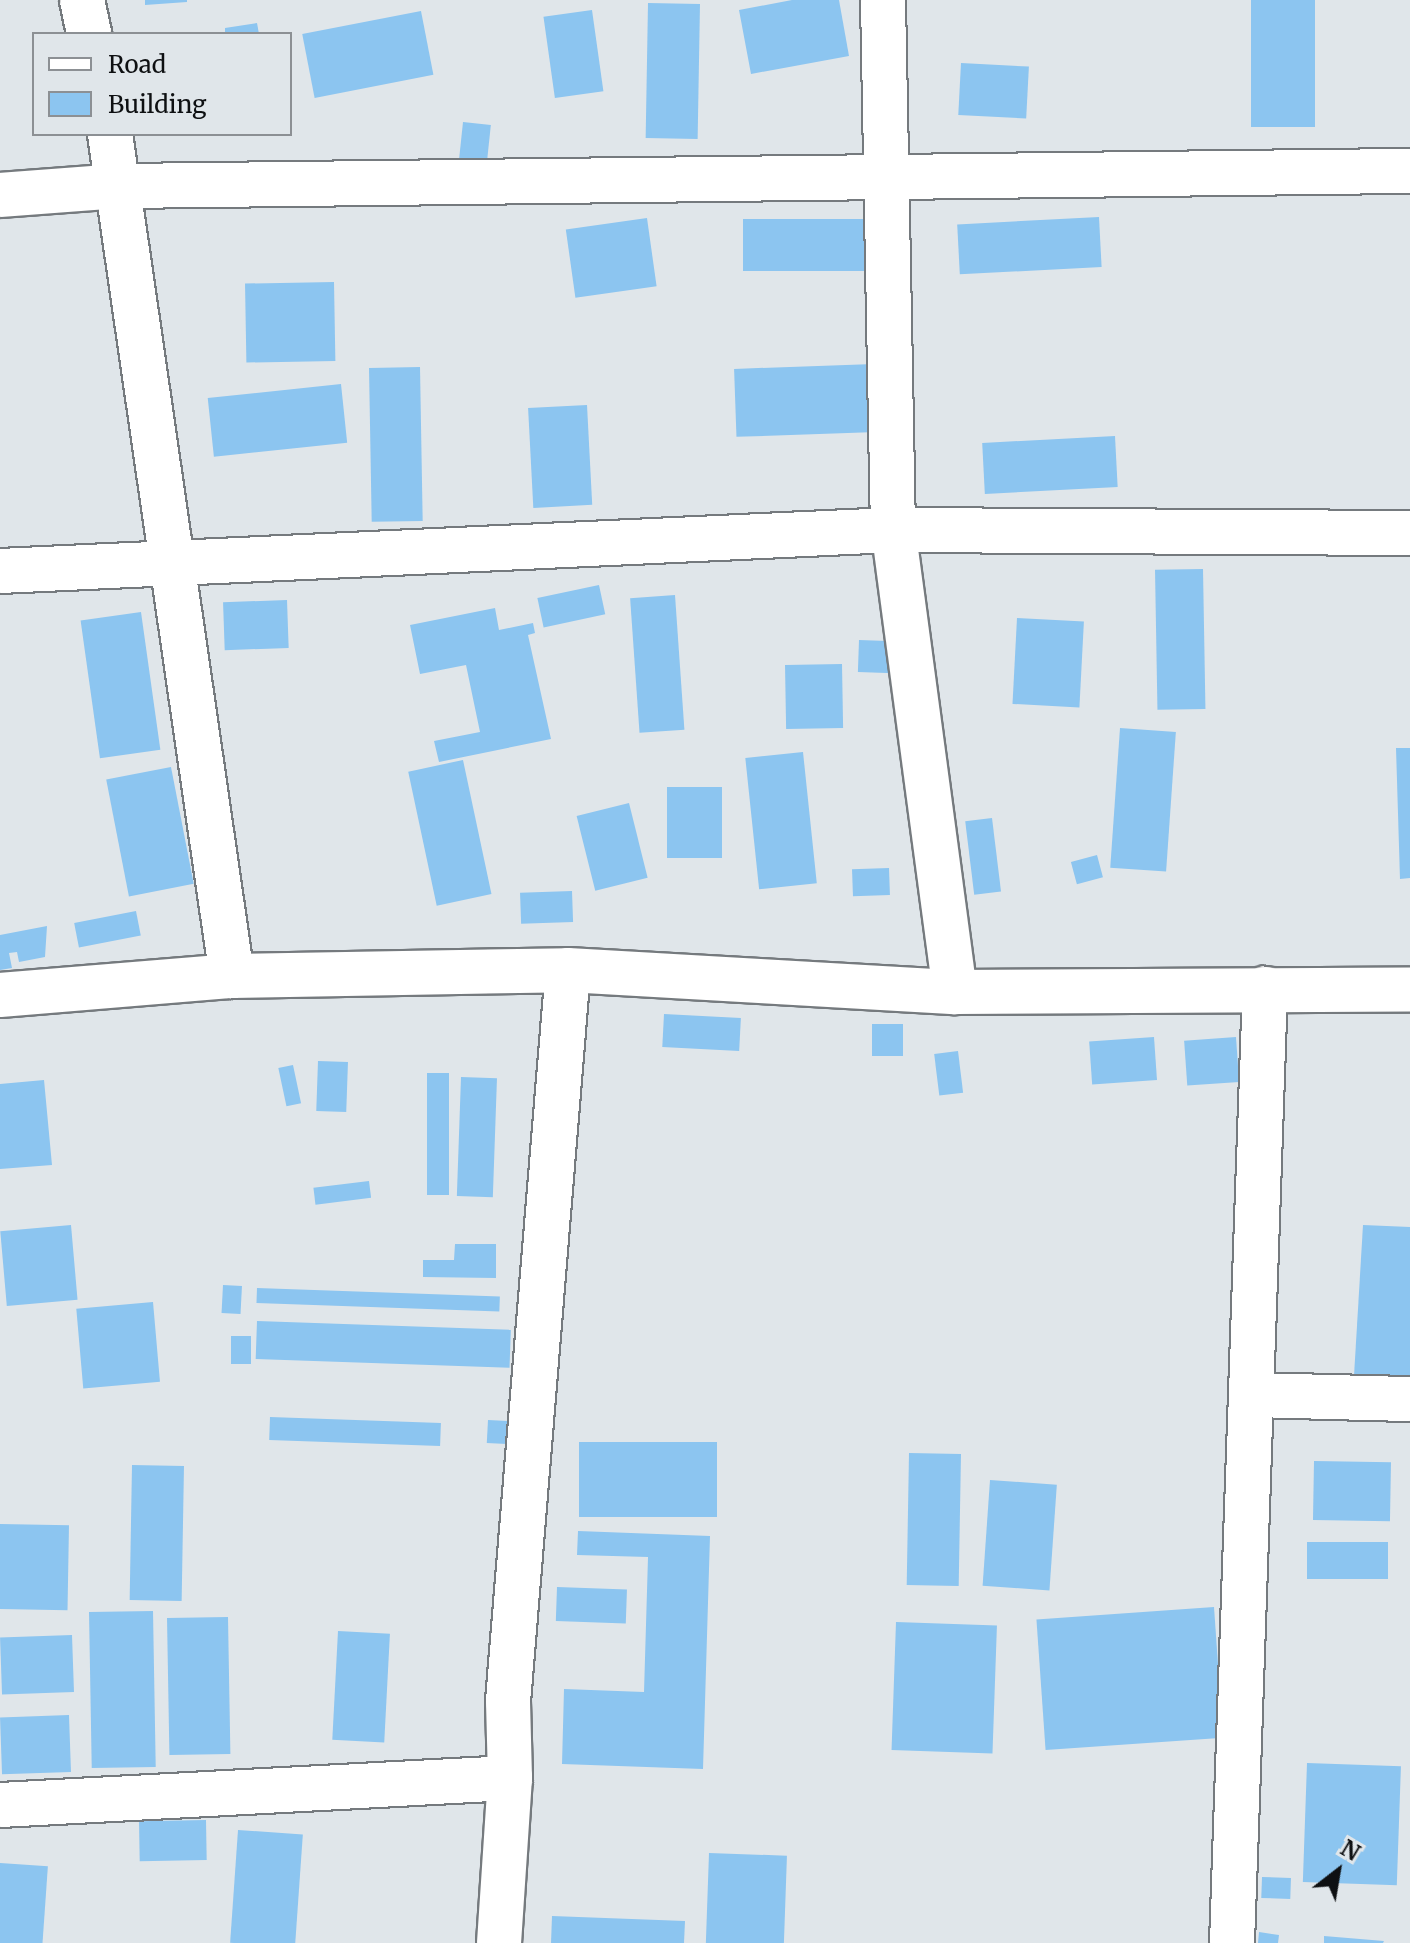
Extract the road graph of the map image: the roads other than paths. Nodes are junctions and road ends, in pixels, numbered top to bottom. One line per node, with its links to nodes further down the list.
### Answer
1 (82, 0): 3 (street)
2 (883, 0): 6 (street)
3 (89, 32)
4 (110, 136): 7 (street)
5 (1410, 171): 6 (street)
6 (890, 174): 7 (street); 9 (street)
7 (121, 186): 8 (street); 11 (street)
8 (0, 195)
9 (893, 530): 10 (street); 11 (street); 17 (street)
10 (1410, 533)
11 (170, 564): 12 (street); 14 (street)
12 (0, 571)
13 (568, 970): 14 (street); 17 (street); 21 (street)
14 (232, 976): 18 (street)
15 (1265, 989): 16 (street); 17 (street); 19 (street)
16 (1410, 990)
17 (955, 992)
18 (0, 995)
19 (1254, 1395): 20 (street); 24 (street)
20 (1410, 1399)
21 (510, 1778): 22 (street); 23 (street)
22 (0, 1805)
23 (499, 1943)
24 (1232, 1943)

